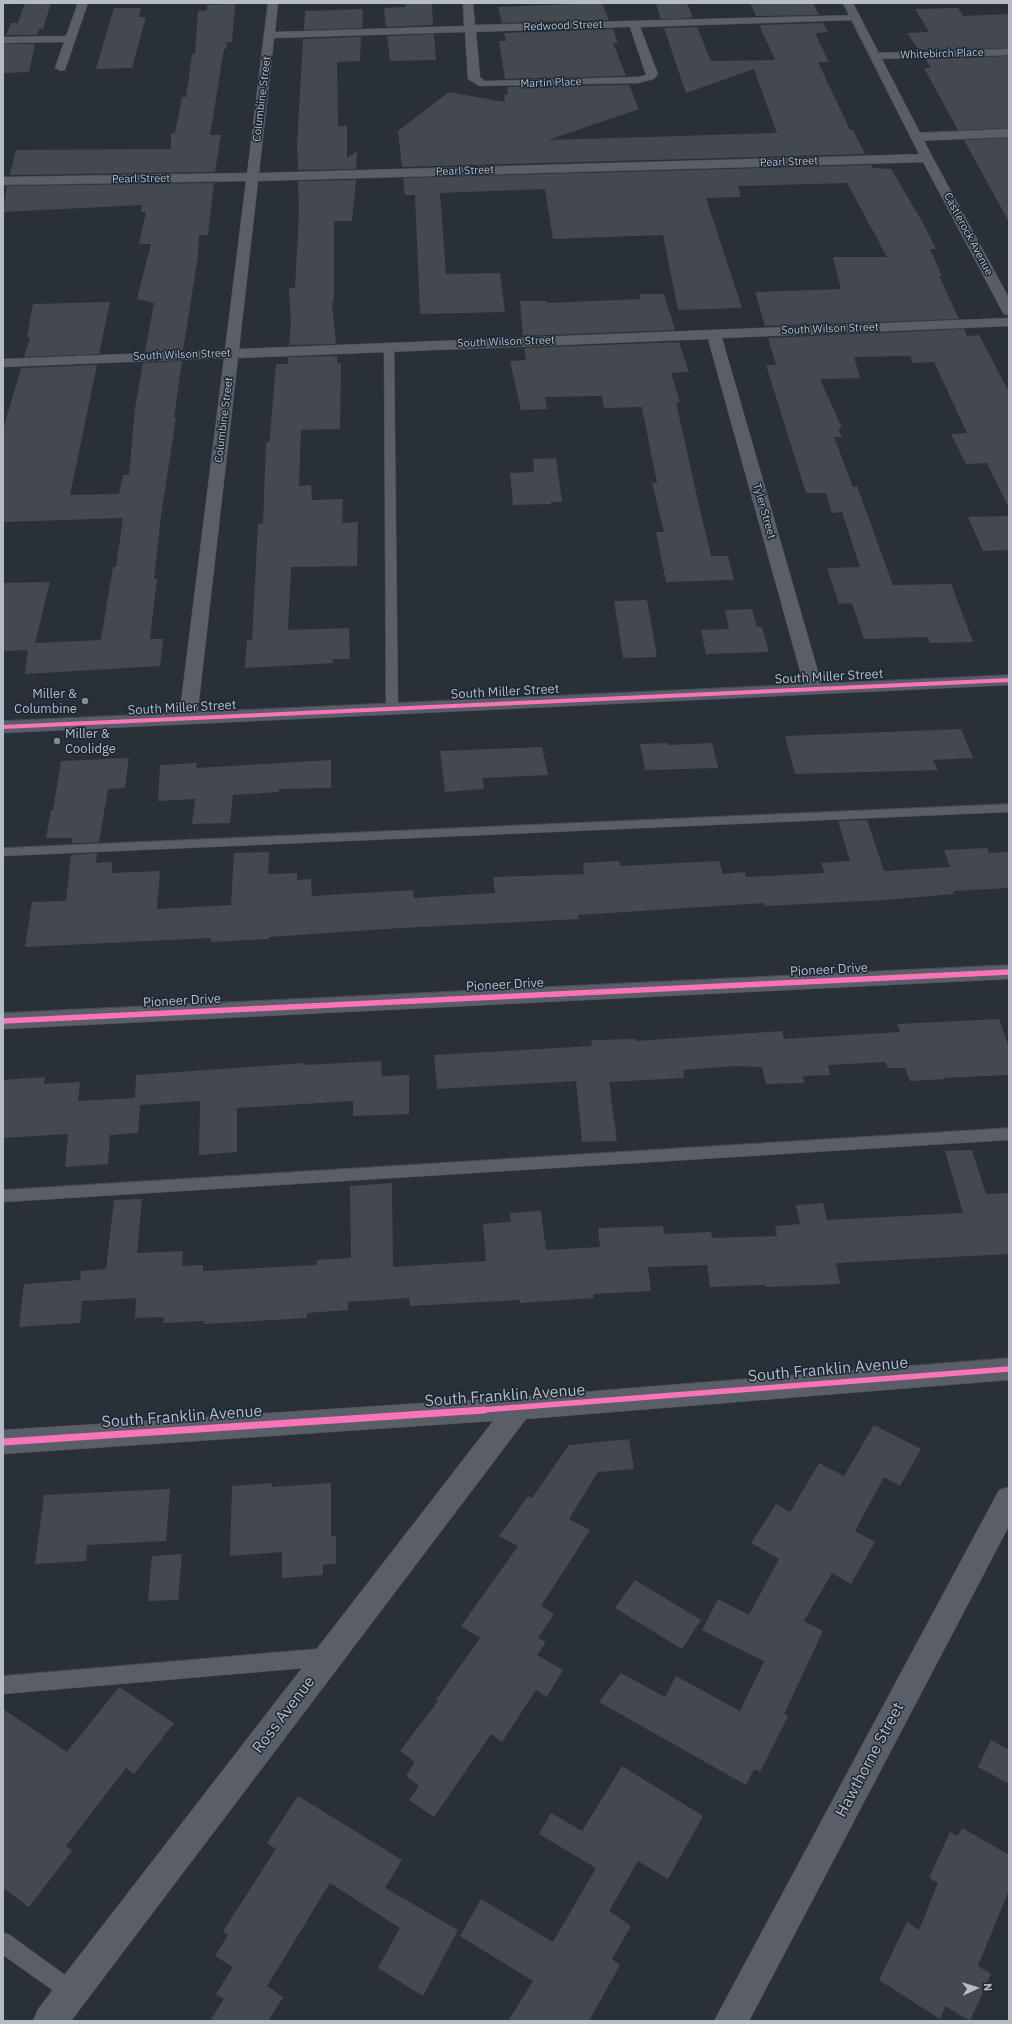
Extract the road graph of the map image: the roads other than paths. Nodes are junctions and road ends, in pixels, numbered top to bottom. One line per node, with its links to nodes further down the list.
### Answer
1 (83, 3): 9 (street)
2 (273, 3): 8 (street, Columbine Street)
3 (468, 3): 7 (street, Martin Place)
4 (848, 3): 5 (street)
5 (855, 17): 6 (street, Redwood Street); 12 (street)
6 (634, 24): 7 (street, Redwood Street); 7 (street, Martin Place)
7 (470, 29): 8 (street, Redwood Street)
8 (270, 35): 17 (street, Columbine Street)
9 (71, 38): 10 (street); 13 (street)
10 (3, 40)
11 (1009, 52): 12 (street, Whitebirch Place)
12 (875, 56): 15 (street)
13 (61, 68)
14 (1009, 133): 15 (street)
15 (916, 136): 16 (street, Castlerock Avenue)
16 (927, 158): 17 (street, Pearl Street); 19 (street, Castlerock Avenue)
17 (253, 177): 18 (street, Pearl Street); 23 (street, Columbine Street)
18 (3, 181)
19 (1009, 311)
20 (1009, 322): 21 (street, South Wilson Street)
21 (714, 334): 22 (street, South Wilson Street); 26 (street, Tyler Street)
22 (389, 347): 23 (street, South Wilson Street); 27 (lane)
23 (232, 353): 24 (street, South Wilson Street); 28 (street, Columbine Street)
24 (3, 362)
25 (1009, 680): 26 (street, South Miller Street)
26 (814, 689): 27 (street, South Miller Street)
27 (392, 709): 28 (street, South Miller Street)
28 (188, 718): 29 (street, South Miller Street)
29 (3, 729)
30 (1009, 808): 31 (lane)
31 (3, 852)
32 (1009, 972): 33 (street, Pioneer Drive)
33 (3, 1021)
34 (1009, 1134): 35 (lane)
35 (3, 1196)
36 (1009, 1369): 37 (street, South Franklin Avenue)
37 (519, 1408): 38 (street, South Franklin Avenue); 40 (street, Ross Avenue)
38 (3, 1442)
39 (1009, 1499): 45 (street, Hawthorne Street)
40 (329, 1657): 41 (lane); 43 (street, Ross Avenue)
41 (3, 1686)
42 (3, 1942): 43 (lane)
43 (72, 1992): 44 (street, Ross Avenue)
44 (50, 2021)
45 (731, 2021)

